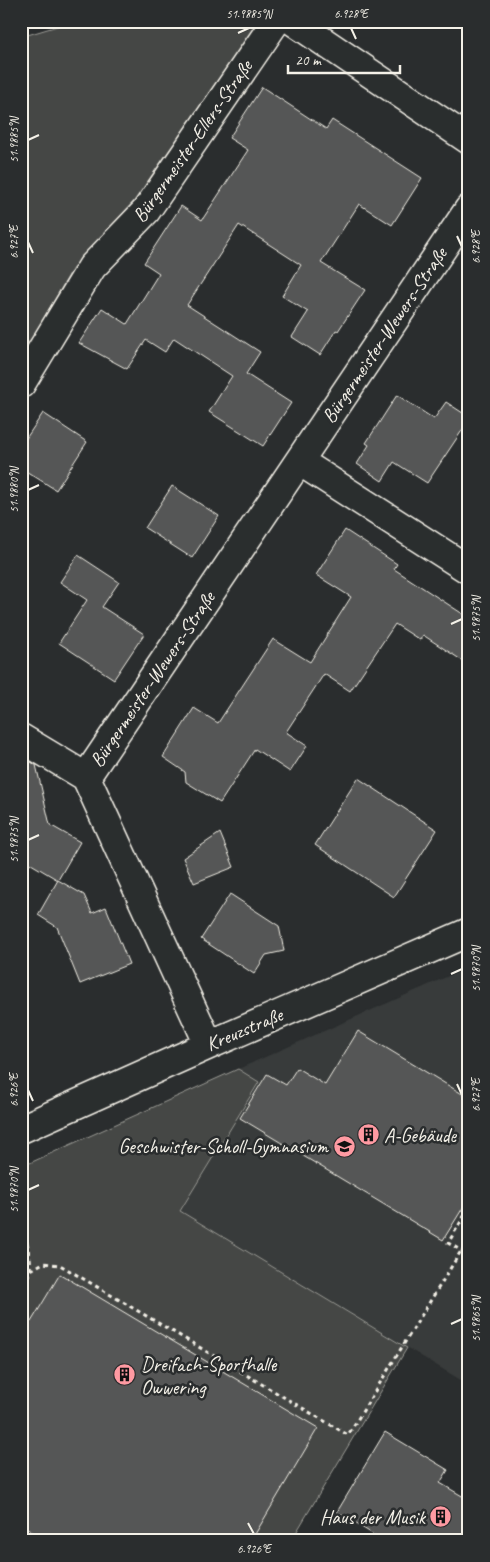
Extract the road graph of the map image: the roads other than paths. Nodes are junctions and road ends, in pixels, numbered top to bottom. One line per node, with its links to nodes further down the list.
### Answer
1 (276, 21): 5 (street, Bürgermeister-Ellers-Straße)
2 (293, 21): 3 (street)
3 (469, 140)
4 (469, 210): 6 (street, Bürgermeister-Wewers-Straße)
5 (21, 384)
6 (299, 461): 7 (street); 9 (street, Bürgermeister-Wewers-Straße)
7 (469, 570)
8 (21, 738): 9 (street)
9 (86, 777): 11 (street, Bürgermeister-Wewers-Straße)
10 (469, 932): 11 (street, Kreuzstraße)
11 (209, 1045): 12 (street, Kreuzstraße)
12 (21, 1129)

